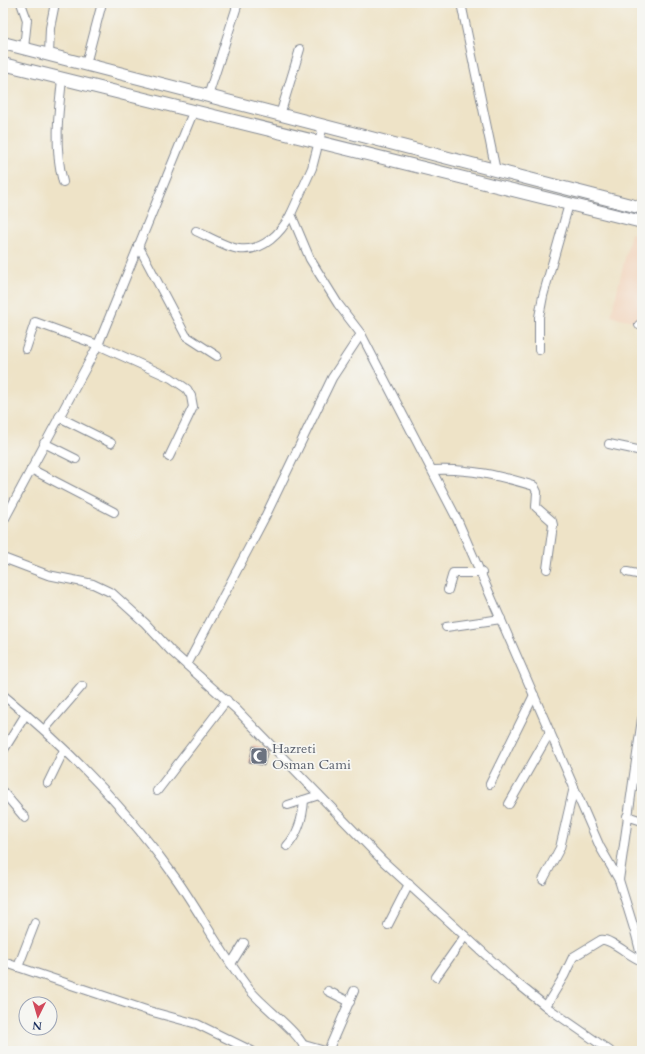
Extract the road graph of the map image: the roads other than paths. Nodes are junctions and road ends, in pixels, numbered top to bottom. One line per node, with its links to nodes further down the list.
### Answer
1 (21, 3): 7 (street)
2 (55, 3): 9 (street)
3 (102, 3): 11 (street)
4 (238, 3): 13 (street)
5 (461, 3): 18 (street)
6 (3, 43): 7 (highway)
7 (24, 48): 9 (highway)
8 (300, 49): 15 (street)
9 (49, 55): 11 (highway)
10 (3, 64): 12 (highway)
11 (86, 64): 13 (highway)
12 (62, 80): 14 (highway); 19 (street)
13 (208, 96): 15 (highway)
14 (194, 110): 17 (highway); 25 (street)
15 (280, 115): 16 (highway)
16 (323, 126): 17 (street); 18 (highway)
17 (319, 143): 20 (highway); 22 (street)
18 (496, 171): 21 (highway)
19 (63, 182)
20 (569, 204): 23 (highway); 29 (street)
21 (642, 208)
22 (291, 214): 24 (street); 26 (street)
23 (642, 222)
24 (196, 231)
25 (138, 245): 27 (street); 30 (street)
26 (360, 334): 39 (street); 50 (street)
27 (98, 345): 28 (street); 31 (street); 36 (street)
28 (26, 349)
29 (538, 350)
30 (217, 356)
31 (59, 417): 32 (street); 33 (street)
32 (44, 443): 37 (street); 38 (street)
33 (111, 443)
34 (609, 444): 35 (street)
35 (642, 451)
36 (169, 457)
37 (76, 460)
38 (31, 469): 40 (street); 41 (street)
39 (433, 470): 43 (street); 45 (street)
40 (114, 512)
41 (3, 522)
42 (3, 558): 50 (street)
43 (547, 569)
44 (627, 572): 46 (street)
45 (482, 573): 47 (street); 48 (street)
46 (642, 574)
47 (448, 590)
48 (501, 619): 49 (street); 53 (street)
49 (446, 627)
50 (187, 665): 54 (street)
51 (82, 686): 57 (street)
52 (3, 695): 55 (street)
53 (534, 695): 58 (street); 63 (street)
54 (226, 700): 65 (street); 67 (street)
55 (26, 714): 57 (street); 60 (street)
56 (642, 719): 61 (street)
57 (44, 730): 59 (street)
58 (550, 732): 64 (street); 69 (street)
59 (64, 750): 62 (street); 84 (street)
60 (3, 751)
61 (638, 766): 71 (street)
62 (48, 783)
63 (490, 784)
64 (574, 787): 75 (street); 76 (street)
65 (157, 791)
66 (3, 792): 72 (street)
67 (319, 795): 68 (street); 77 (street)
68 (304, 800): 70 (street); 74 (street)
69 (509, 804)
70 (288, 805)
71 (627, 816): 73 (street); 76 (street)
72 (25, 818)
73 (642, 821)
74 (287, 846)
75 (543, 880)
76 (619, 880): 82 (street)
77 (409, 884): 79 (street); 80 (street)
78 (35, 923): 85 (street)
79 (388, 925)
80 (465, 936): 86 (street); 90 (street)
81 (244, 943): 84 (street)
82 (642, 960): 90 (street)
83 (3, 962): 85 (street)
84 (231, 964): 91 (street)
85 (18, 967): 92 (street)
86 (436, 977)
87 (328, 990): 89 (street)
88 (354, 991): 89 (street)
89 (350, 1002): 93 (street)
90 (546, 1006): 94 (street)
91 (305, 1048): 93 (street)
92 (252, 1051)
93 (326, 1051)
94 (610, 1051)

